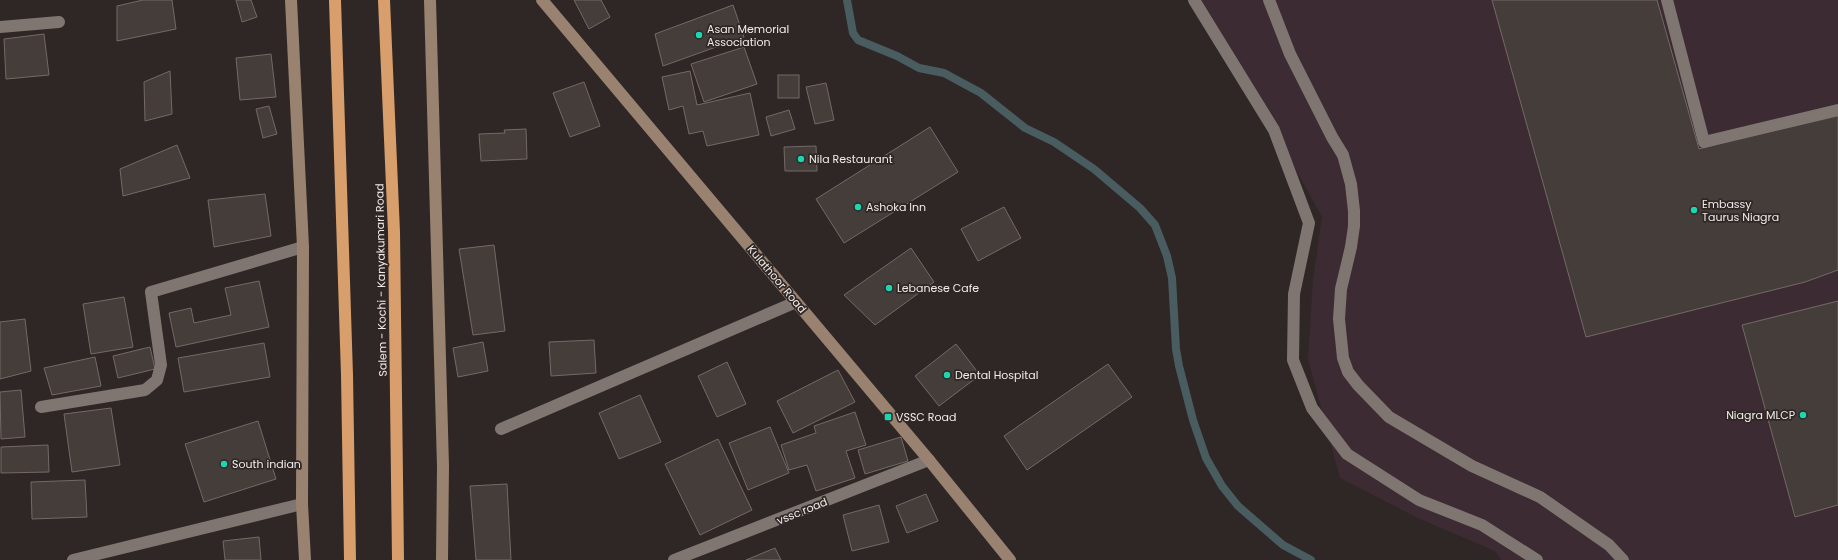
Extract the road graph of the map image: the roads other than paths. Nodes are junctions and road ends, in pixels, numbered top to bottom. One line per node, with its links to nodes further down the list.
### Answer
1 (291, 0): 12 (street)
2 (335, 0): 20 (highway)
3 (384, 0): 21 (highway, Salem - Kochi - Kanyakumari Road)
4 (430, 0): 22 (street)
5 (542, 0): 13 (street, Kulathoor Road)
6 (1194, 0): 25 (street)
7 (1269, 0): 26 (street)
8 (1668, 0): 11 (street)
9 (59, 22): 10 (street)
10 (0, 27)
11 (1838, 110)
12 (303, 247): 14 (street); 17 (street)
13 (796, 302): 15 (street); 16 (street, Kulathoor Road)
14 (41, 407)
15 (501, 429)
16 (929, 460): 23 (street, vssc road); 24 (street, Kulathoor Road)
17 (302, 504): 18 (street); 19 (street)
18 (73, 560)
19 (305, 560)
20 (350, 560)
21 (398, 560)
22 (442, 560)
23 (674, 560)
24 (1010, 560)
25 (1537, 560)
26 (1623, 560)

